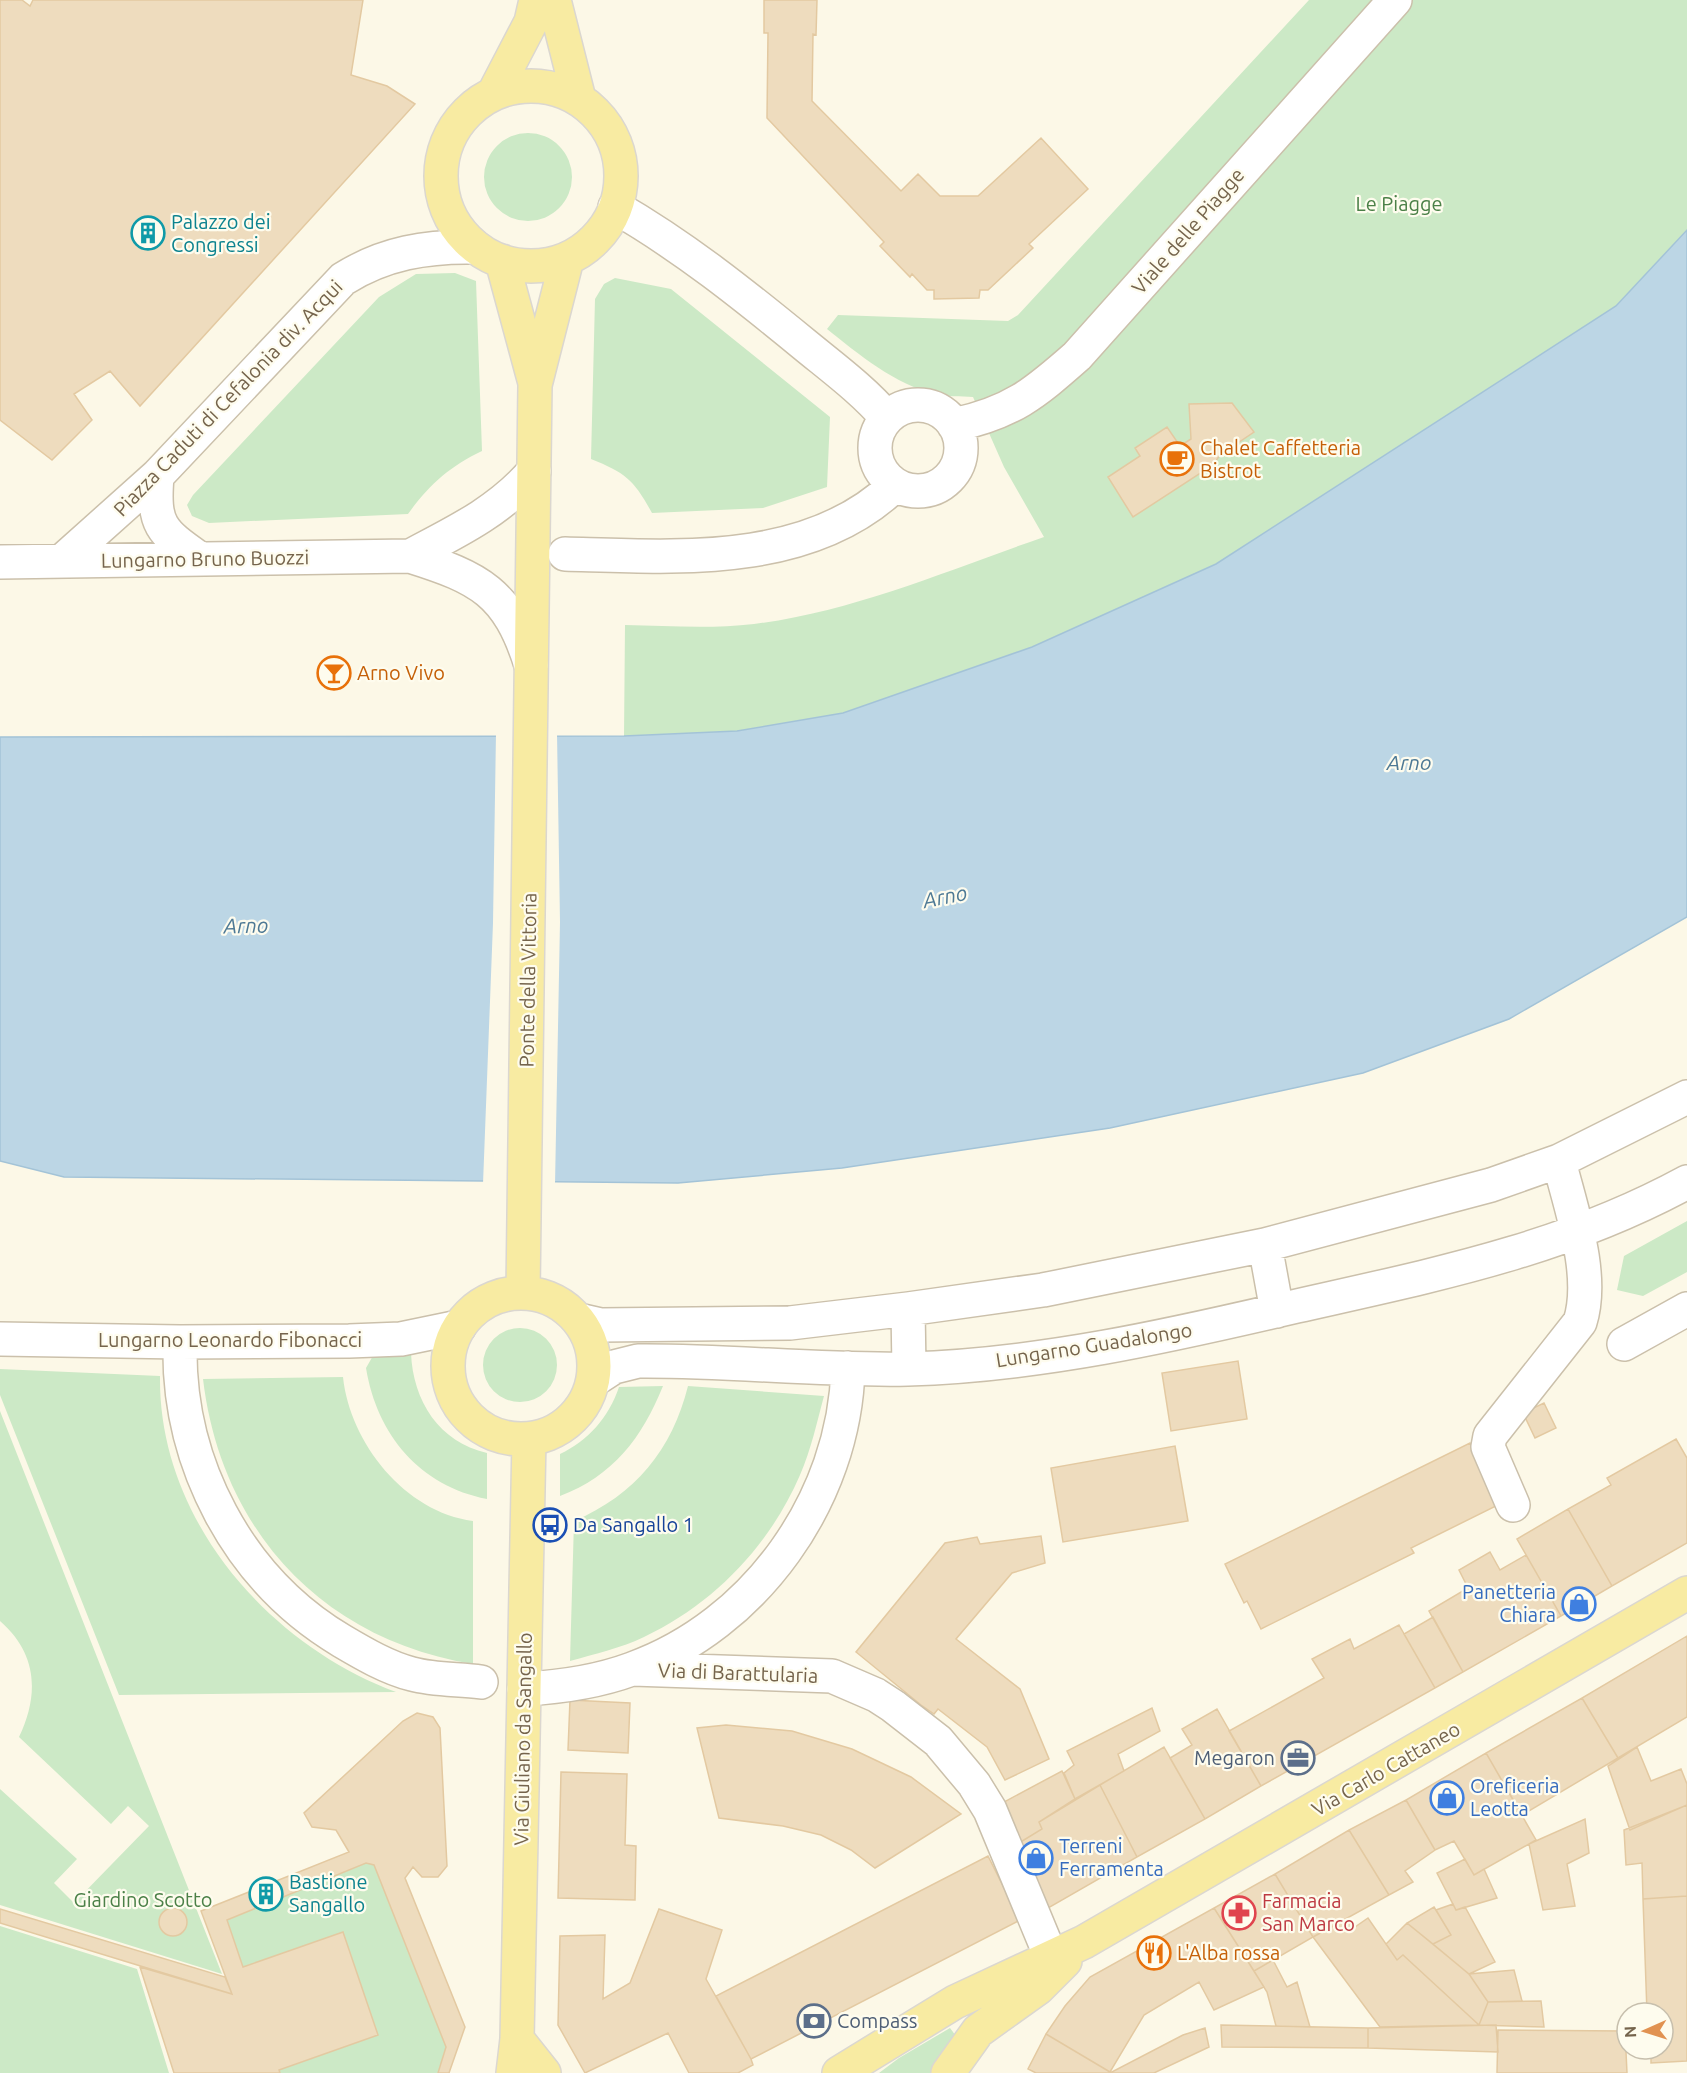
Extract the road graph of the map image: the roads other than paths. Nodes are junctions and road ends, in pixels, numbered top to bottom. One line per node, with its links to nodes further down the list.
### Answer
1 (536, 0): 4 (main road)
2 (554, 0): 5 (main road)
3 (1395, 0): 11 (street, Viale delle Piagge)
4 (494, 93): 5 (main road); 7 (main road)
5 (579, 99): 6 (main road)
6 (615, 207): 8 (main road); 10 (street)
7 (489, 254): 8 (main road); 9 (main road); 13 (street, Piazza Caduti di Cefalonia div. Acqui)
8 (567, 259): 9 (main road)
9 (535, 385): 12 (main road, Ponte della Vittoria)
10 (887, 418): 11 (street); 14 (street)
11 (954, 425): 14 (street)
12 (534, 471): 16 (street, Lungarno Bruno Buozzi); 20 (main road, Ponte della Vittoria)
13 (157, 476): 17 (street); 18 (street, Piazza Caduti di Cefalonia div. Acqui)
14 (895, 485): 15 (street)
15 (565, 554)
16 (410, 556): 17 (street, Lungarno Bruno Buozzi); 20 (street, Lungarno Bruno Buozzi)
17 (200, 559): 18 (street, Lungarno Bruno Buozzi)
18 (62, 561): 19 (street, Lungarno Bruno Buozzi)
19 (0, 562)
20 (532, 668): 26 (main road, Ponte della Vittoria)
21 (1687, 1097): 22 (street)
22 (1559, 1161): 24 (street); 25 (street)
23 (1687, 1182): 24 (street, Lungarno Guadalongo)
24 (1577, 1232): 29 (street, Lungarno Guadalongo); 39 (street)
25 (1265, 1245): 27 (street); 29 (street)
26 (523, 1292): 30 (main road); 31 (main road)
27 (908, 1309): 30 (street); 36 (street)
28 (1687, 1309): 34 (street)
29 (1277, 1311): 36 (street, Lungarno Guadalongo)
30 (579, 1320): 37 (main road)
31 (459, 1327): 33 (street, Lungarno Leonardo Fibonacci); 38 (main road)
32 (0, 1339): 33 (street, Lungarno Leonardo Fibonacci)
33 (180, 1342): 42 (street)
34 (1624, 1344)
35 (848, 1368): 36 (street, Lungarno Guadalongo); 37 (street, Lungarno Guadalongo); 41 (street)
36 (909, 1369)
37 (594, 1380): 38 (main road)
38 (529, 1439): 43 (main road, Via Giuliano da Sangallo)
39 (1513, 1505)
40 (1687, 1593): 44 (main road, Via Carlo Cattaneo)
41 (633, 1669): 43 (street); 45 (street, Via di Barattularia)
42 (481, 1682)
43 (524, 1689): 46 (main road, Via Giuliano da Sangallo)
44 (1084, 1942): 45 (main road, Via Carlo Cattaneo); 50 (main road, Via Carlo Cattaneo)
45 (1052, 1957): 49 (main road, Via Carlo Cattaneo)
46 (517, 2038): 47 (main road, Via Giuliano da Sangallo); 48 (main road)
47 (513, 2073)
48 (544, 2073)
49 (840, 2073)
50 (948, 2073)

